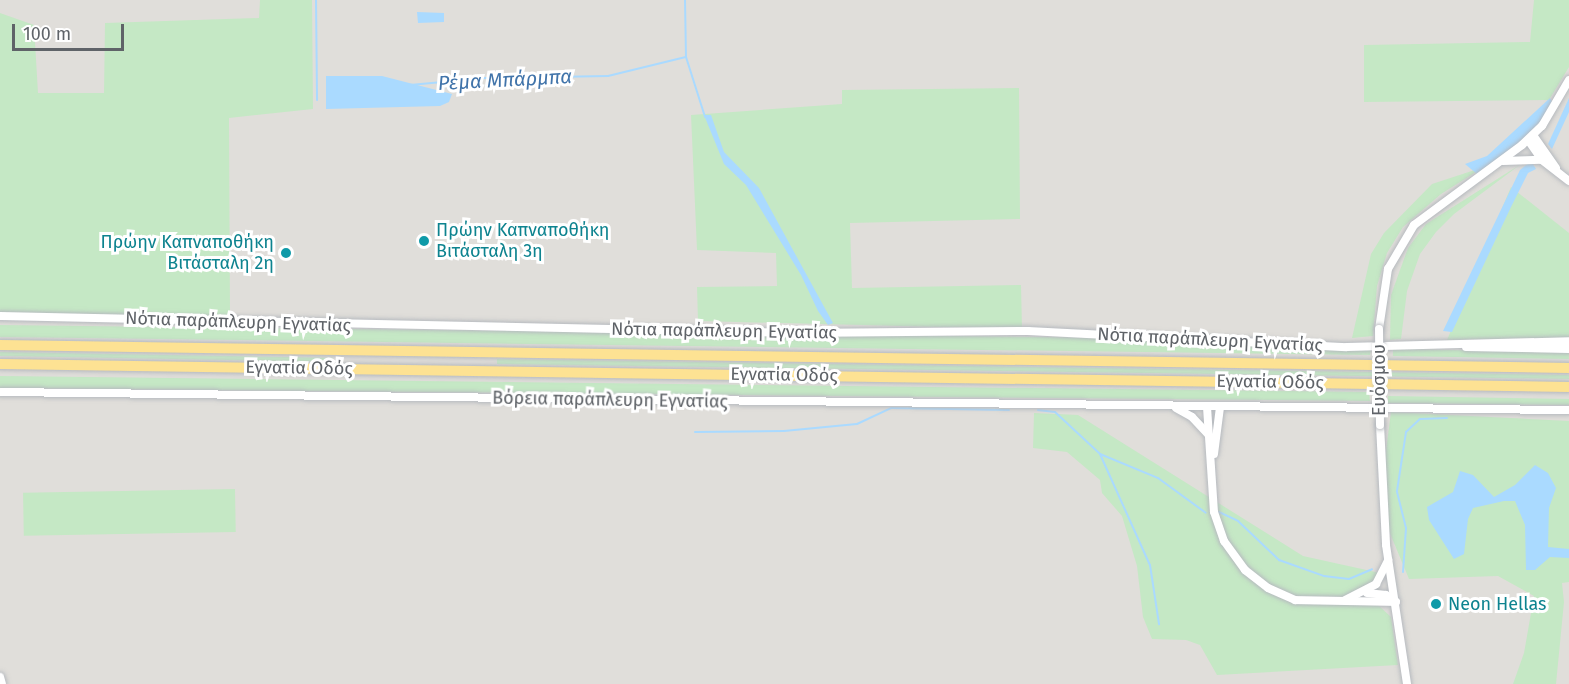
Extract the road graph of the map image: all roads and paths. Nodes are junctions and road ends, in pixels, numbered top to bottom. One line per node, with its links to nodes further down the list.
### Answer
1 (1569, 80): 2 (street, Ευόσμου)
2 (1530, 137): 3 (street); 4 (street, Ευόσμου); 5 (street)
3 (1542, 160): 4 (street); 5 (street)
4 (1497, 163): 22 (street, Ευόσμου, bridge)
5 (1556, 168): 6 (street)
6 (1569, 181)
7 (0, 316): 10 (street, Νότια παράπλευρη Εγνατίας)
8 (1569, 341): 10 (street, Νότια παράπλευρη Εγνατίας)
9 (0, 345): 13 (highway, Εγνατία Οδός)
10 (1448, 345): 11 (street, Νότια παράπλευρη Εγνατίας)
11 (1569, 349)
12 (0, 364): 14 (highway, Εγνατία Οδός)
13 (1569, 368)
14 (1569, 387)
15 (0, 392): 16 (street, Βόρεια παράπλευρη Εγνατίας)
16 (1173, 407): 17 (street, Βόρεια παράπλευρη Εγνατίας); 20 (street)
17 (1207, 407): 18 (street, Βόρεια παράπλευρη Εγνατίας); 20 (street)
18 (1220, 407): 19 (street, Βόρεια παράπλευρη Εγνατίας); 21 (street)
19 (1569, 410)
20 (1209, 435): 21 (street)
21 (1212, 466): 24 (street)
22 (1388, 558): 23 (street); 25 (street, Ευόσμου)
23 (1363, 594): 24 (street); 25 (street)
24 (1342, 602): 25 (street)
25 (1396, 602): 28 (street, Ευόσμου)
26 (0, 677): 27 (street)
27 (2, 684)
28 (1407, 684)

